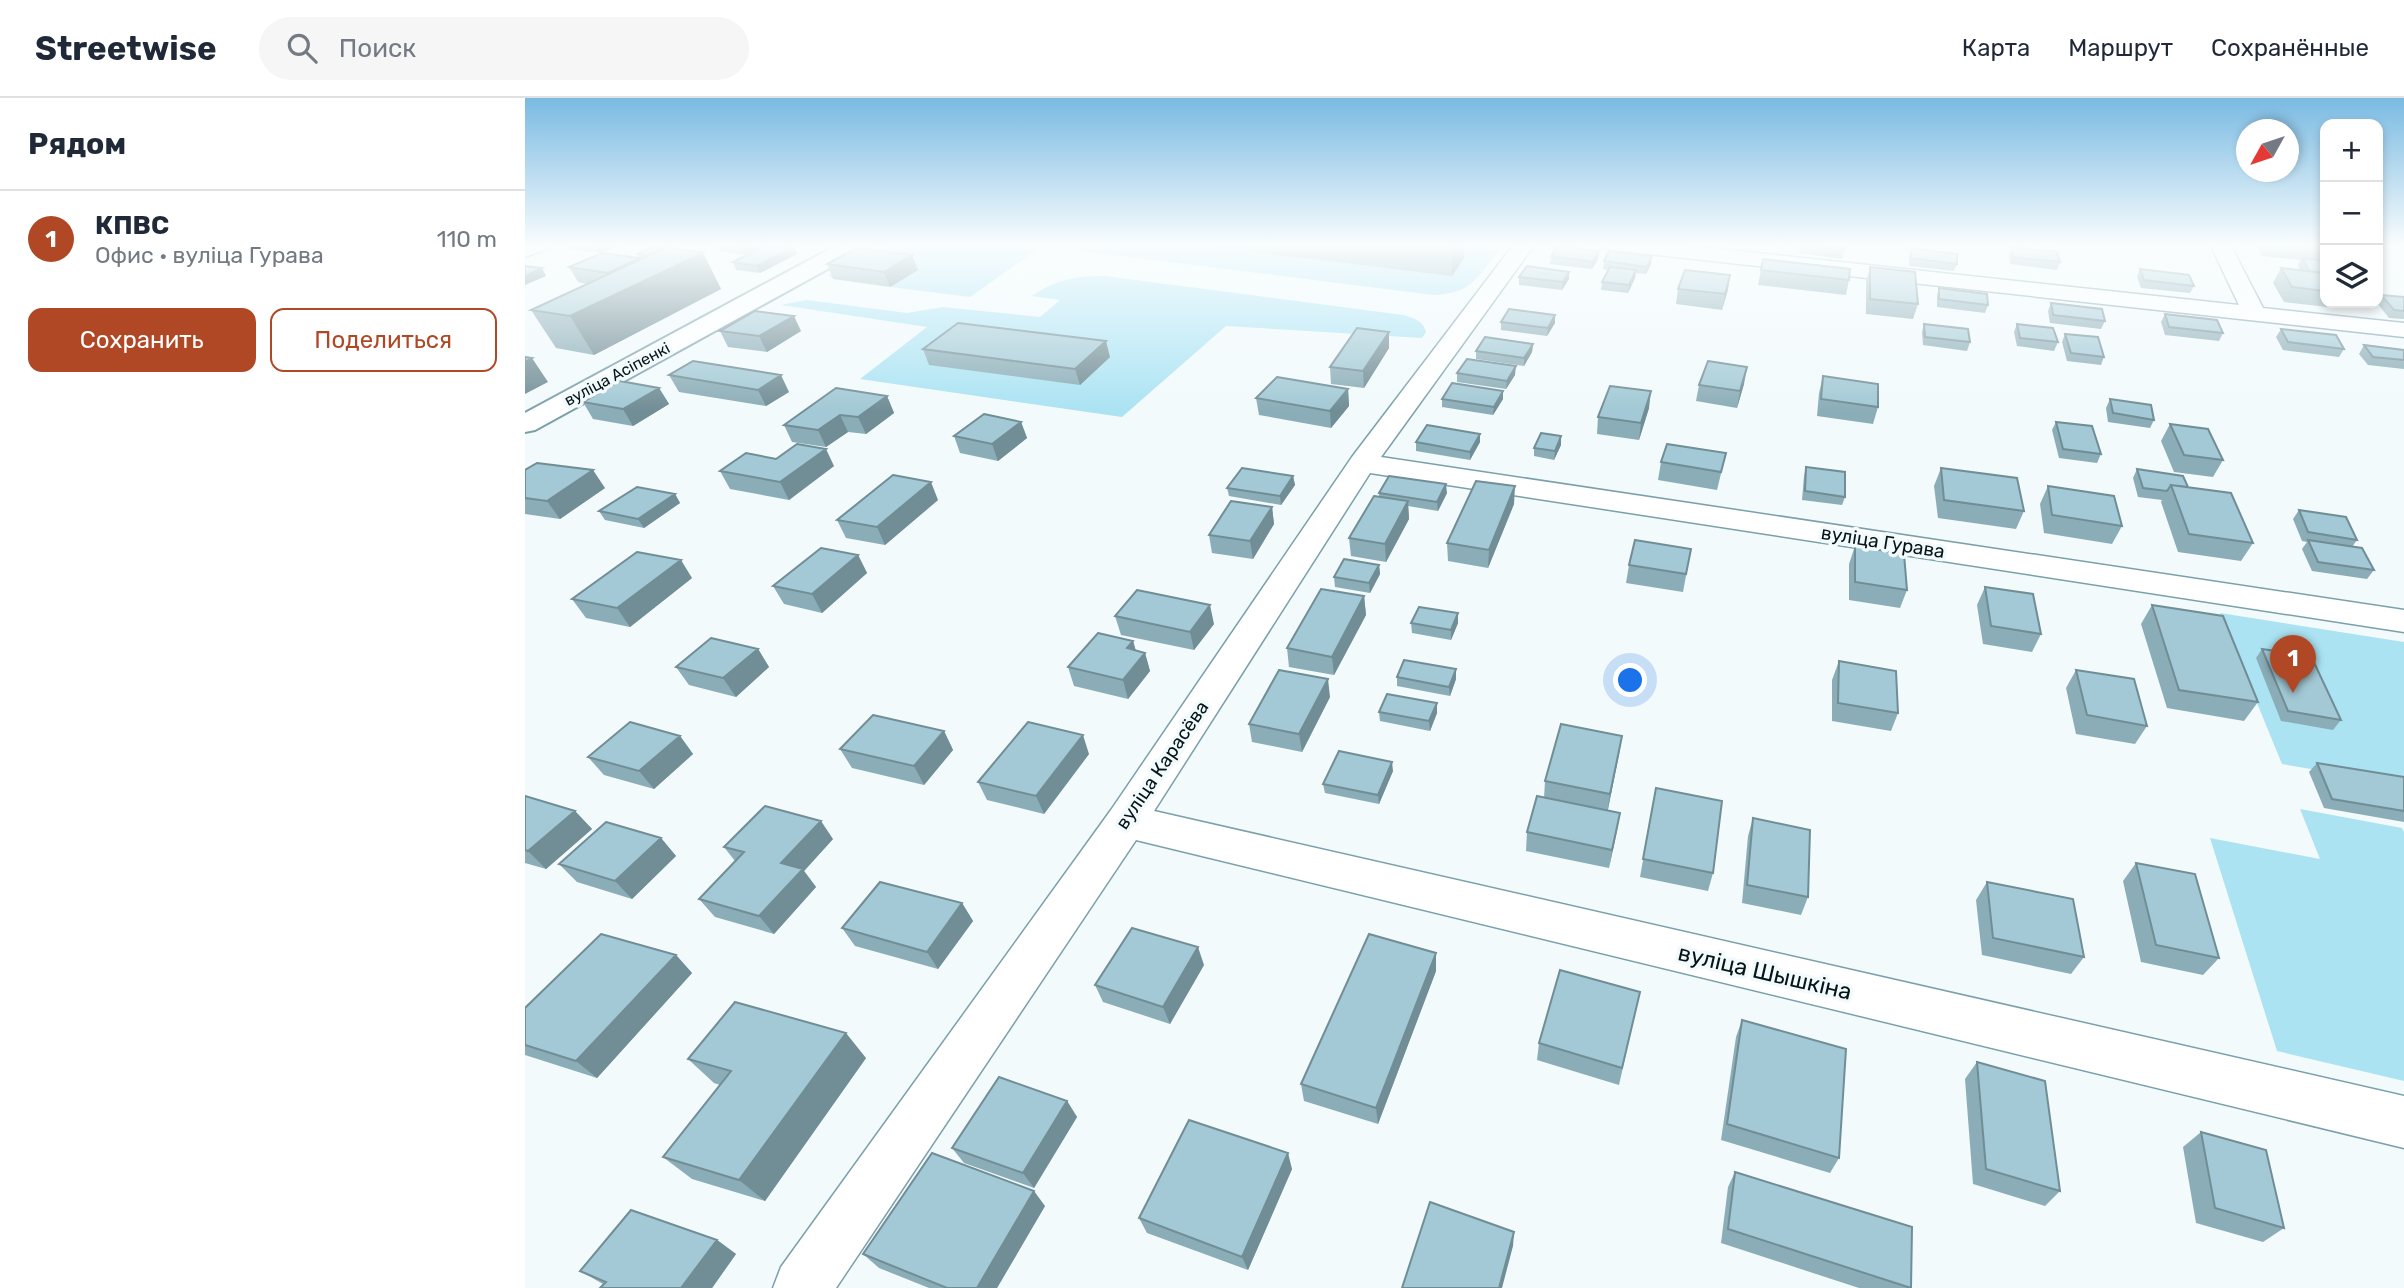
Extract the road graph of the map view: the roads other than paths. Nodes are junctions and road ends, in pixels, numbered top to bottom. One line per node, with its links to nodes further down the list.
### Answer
1 (754, 300): 7 (main road, вуліца Асіпенкі)
2 (1484, 300): 8 (street, вуліца Карасёва)
3 (2136, 300): 5 (street)
4 (2248, 300): 5 (street)
5 (2255, 314): 6 (street)
6 (2404, 330)
7 (525, 424)
8 (1362, 463): 9 (street, вуліца Гурава); 10 (street, вуліца Карасёва)
9 (2404, 621)
10 (1126, 821): 11 (street, вуліца Шышкіна); 12 (street, вуліца Карасёва)
11 (2404, 1122)
12 (802, 1288)

